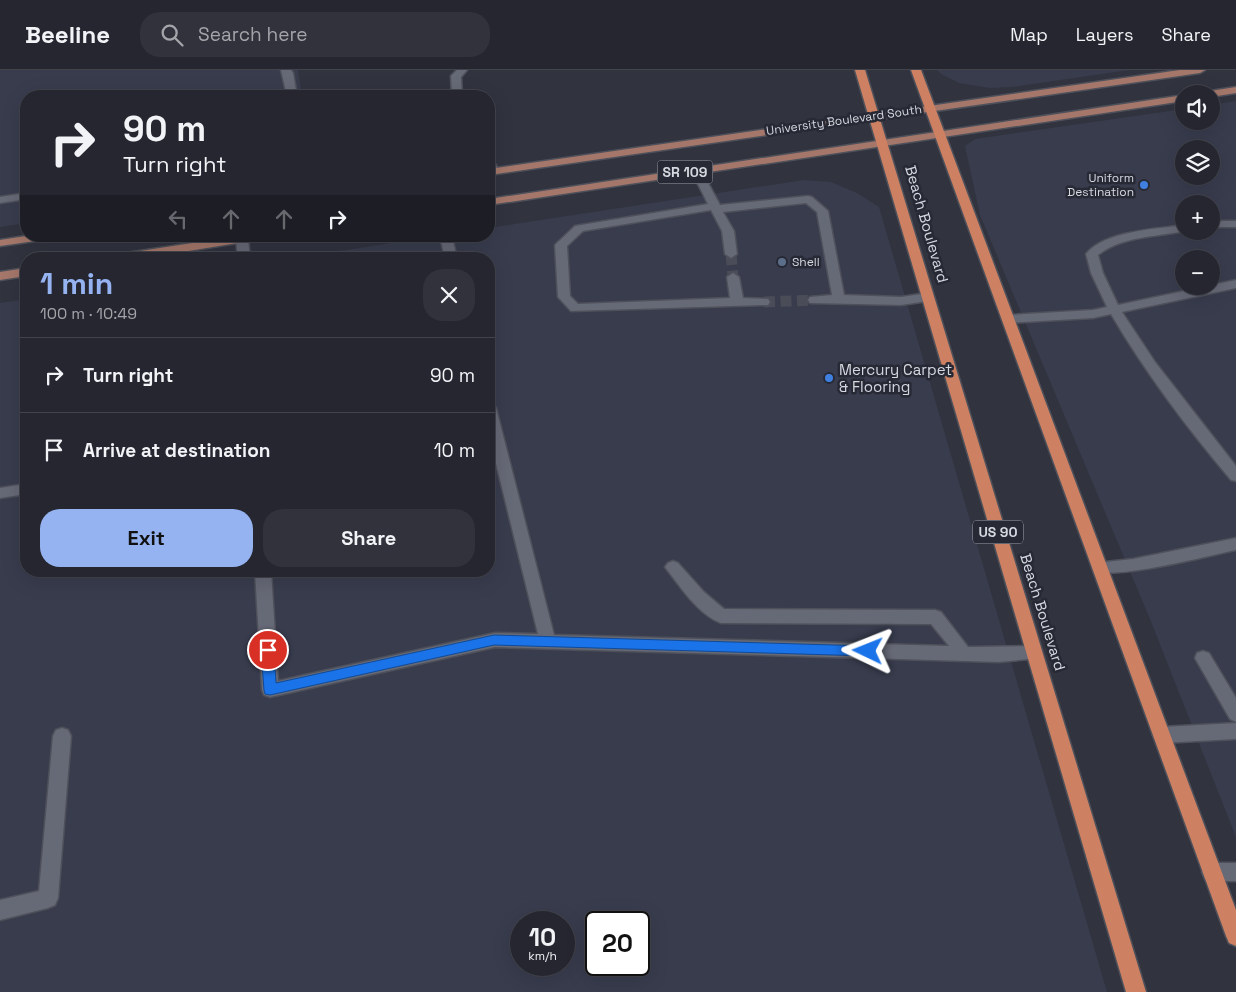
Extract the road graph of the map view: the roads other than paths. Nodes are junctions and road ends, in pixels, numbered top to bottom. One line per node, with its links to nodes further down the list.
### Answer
1 (286, 70): 6 (lane)
2 (462, 70): 7 (lane)
3 (860, 70): 12 (highway, Beach Boulevard / US 90)
4 (916, 70): 11 (highway)
5 (1200, 70): 11 (main road, University Boulevard South / SR 109)
6 (291, 90)
7 (456, 90)
8 (1236, 90): 9 (main road)
9 (1220, 92)
10 (1175, 99): 13 (main road, University Boulevard South / SR 109)
11 (930, 108): 12 (main road, University Boulevard South / SR 109); 13 (highway)
12 (874, 116): 14 (highway, Beach Boulevard / US 90); 15 (main road, University Boulevard South / SR 109)
13 (939, 133): 14 (main road, University Boulevard South / SR 109); 39 (highway)
14 (882, 142): 16 (main road, University Boulevard South / SR 109); 33 (highway, Beach Boulevard / US 90)
15 (495, 168)
16 (696, 170): 19 (main road, University Boulevard South / SR 109); 20 (lane)
17 (20, 197): 18 (lane)
18 (0, 200)
19 (495, 201)
20 (715, 208): 28 (lane); 34 (lane); 36 (lane)
21 (1220, 224): 22 (lane)
22 (1236, 224)
23 (1175, 230): 38 (lane)
24 (20, 240): 26 (main road)
25 (223, 242): 27 (main road)
26 (0, 243)
27 (159, 252)
28 (731, 254)
29 (20, 273): 30 (main road)
30 (0, 276)
31 (733, 277): 36 (lane)
32 (1236, 284): 38 (lane)
33 (928, 297): 34 (lane); 49 (highway, Beach Boulevard / US 90)
34 (839, 299): 35 (lane)
35 (814, 300)
36 (738, 302): 37 (lane)
37 (764, 302)
38 (1114, 311): 39 (lane); 41 (lane)
39 (1008, 319): 46 (highway)
40 (495, 432): 48 (lane)
41 (1236, 476)
42 (20, 490): 43 (lane)
43 (0, 494)
44 (1236, 544): 46 (lane)
45 (673, 567): 50 (lane)
46 (1101, 567): 54 (highway)
47 (263, 577): 48 (lane)
48 (548, 642): 50 (lane)
49 (1034, 653): 50 (lane); 60 (highway, Beach Boulevard / US 90)
50 (964, 654)
51 (1203, 658): 52 (lane)
52 (1236, 714)
53 (1236, 731): 54 (lane)
54 (1162, 735): 56 (highway)
55 (62, 736): 58 (lane)
56 (1212, 872): 57 (lane); 59 (highway)
57 (1236, 872)
58 (0, 910)
59 (1236, 936)
60 (1136, 992)

